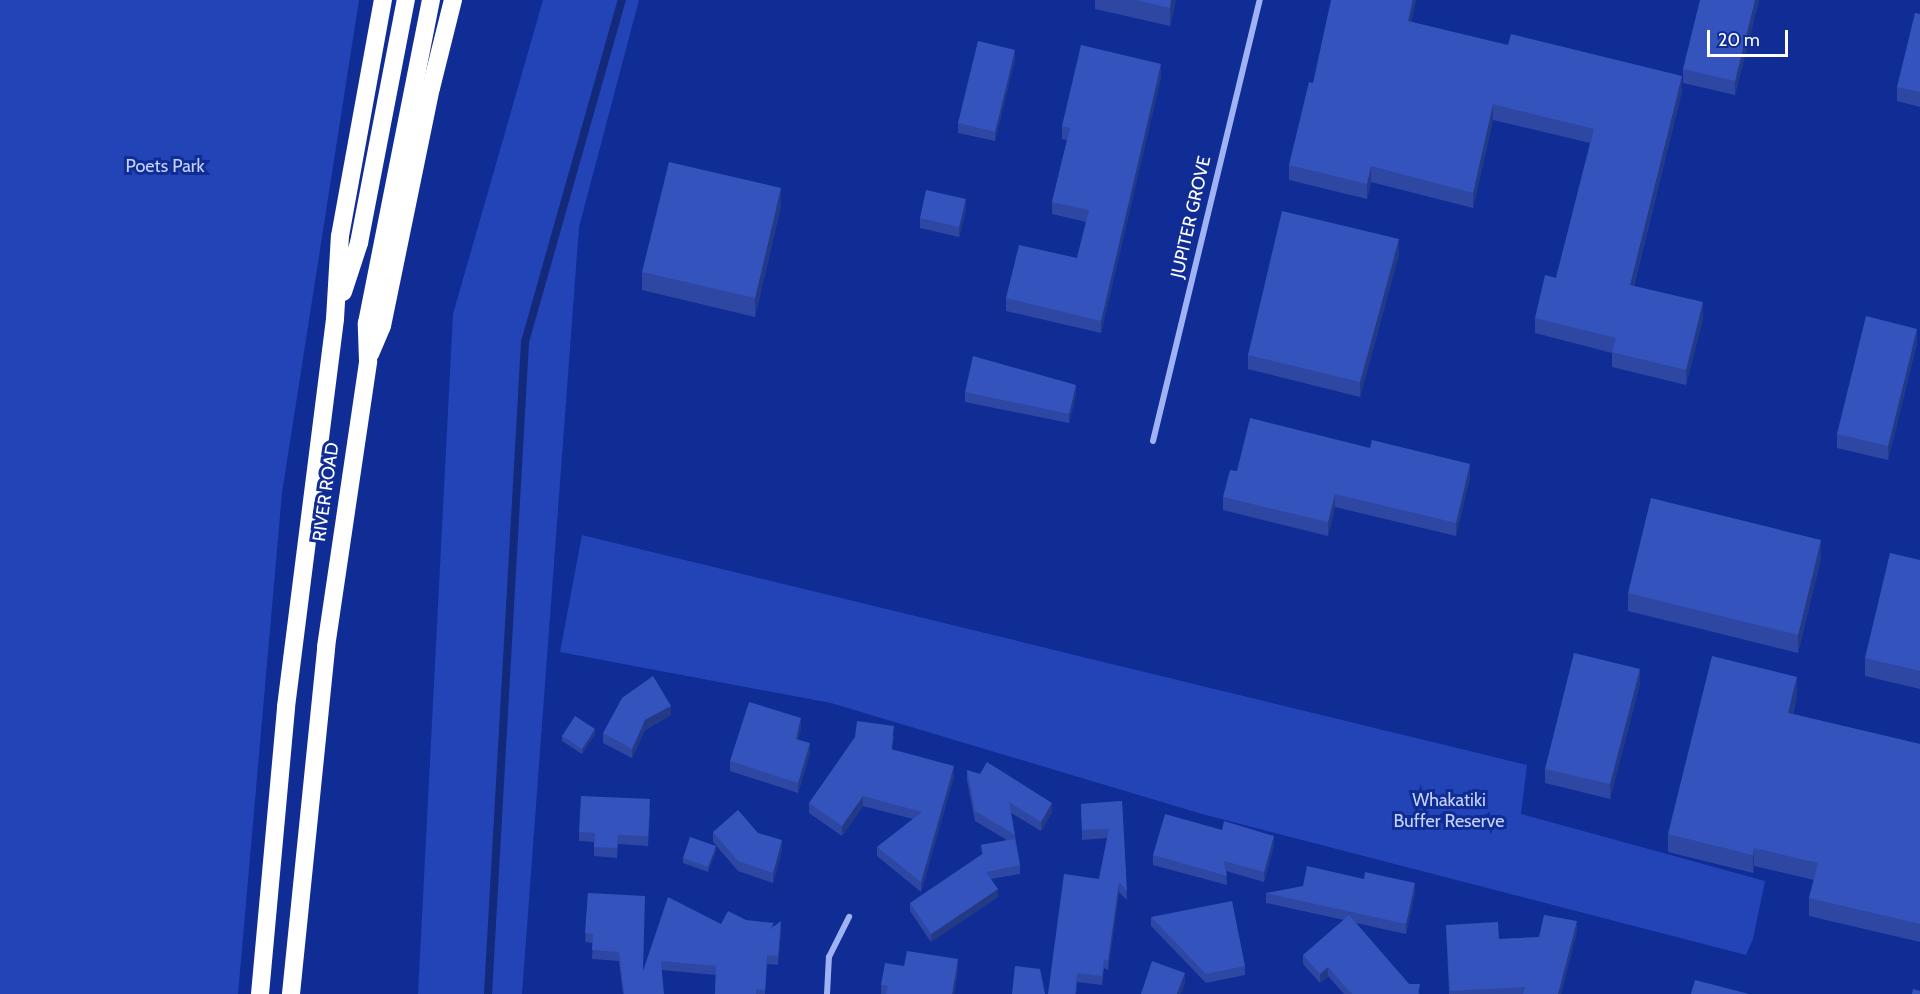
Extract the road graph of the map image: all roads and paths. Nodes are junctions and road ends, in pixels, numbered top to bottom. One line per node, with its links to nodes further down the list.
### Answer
1 (383, 0): 6 (highway, RIVER ROAD)
2 (406, 0): 6 (highway)
3 (431, 0): 7 (highway, RIVER ROAD)
4 (453, 0): 7 (highway)
5 (1260, 0): 8 (street, JUPITER GROVE)
6 (335, 319): 10 (highway, RIVER ROAD)
7 (368, 361): 11 (highway, RIVER ROAD)
8 (1153, 441)
9 (849, 917): 12 (street)
10 (260, 994)
11 (291, 994)
12 (827, 994)

